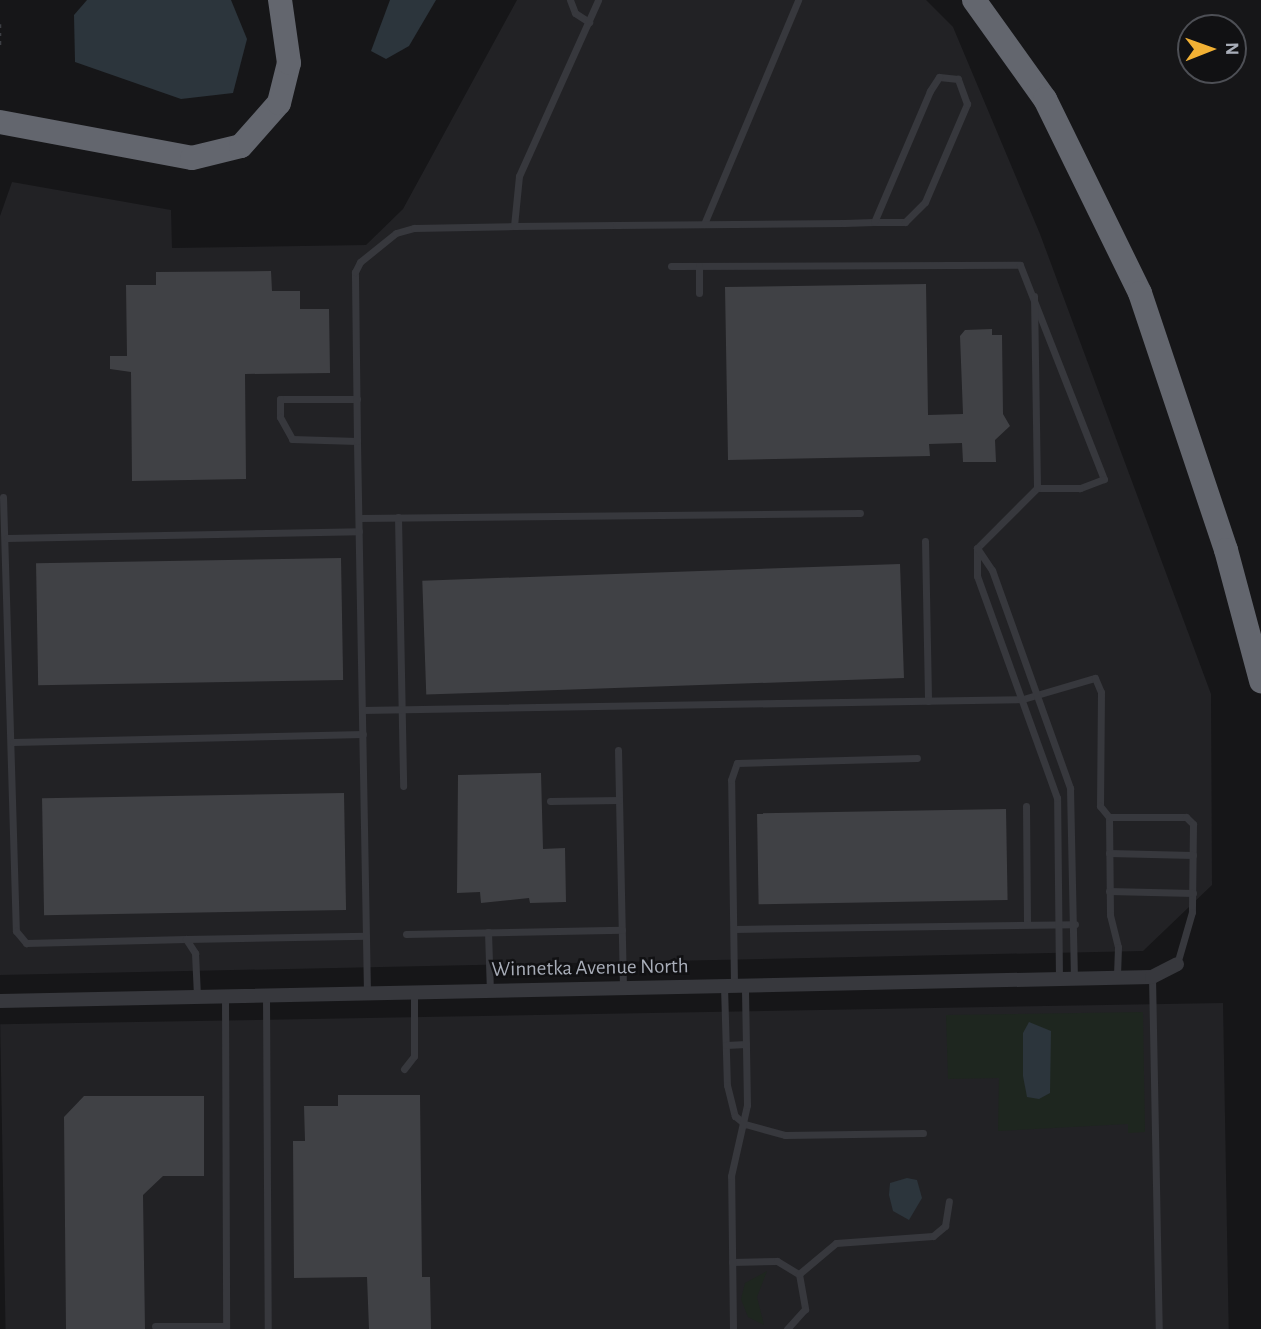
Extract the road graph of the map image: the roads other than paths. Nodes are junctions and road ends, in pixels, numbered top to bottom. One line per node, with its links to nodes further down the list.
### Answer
1 (280, 0): 8 (highway)
2 (570, 0): 7 (lane)
3 (598, 0): 7 (lane)
4 (799, 0): 10 (lane)
5 (974, 0): 27 (highway)
6 (995, 0): 27 (highway)
7 (589, 22): 11 (lane)
8 (0, 122)
9 (874, 222): 9 (lane); 10 (lane)
10 (704, 224): 11 (lane)
11 (514, 226): 16 (lane)
12 (699, 266): 13 (lane); 14 (lane); 15 (lane)
13 (671, 267)
14 (1034, 290): 18 (lane); 18 (lane)
15 (699, 293)
16 (357, 399): 17 (lane); 17 (lane)
17 (357, 441): 22 (lane)
18 (1037, 488): 26 (lane)
19 (3, 496): 24 (lane)
20 (860, 513): 21 (lane)
21 (398, 517): 22 (lane); 31 (lane)
22 (359, 518): 23 (lane)
23 (359, 531): 24 (lane); 32 (lane)
24 (7, 538): 34 (lane)
25 (925, 541): 30 (lane)
26 (977, 548): 28 (lane); 29 (lane)
27 (1261, 680)
28 (1038, 693): 29 (lane); 41 (lane); 48 (lane)
29 (1023, 699): 30 (lane); 47 (lane)
30 (928, 701): 31 (lane)
31 (401, 709): 32 (lane); 37 (lane)
32 (362, 710): 33 (lane)
33 (363, 734): 34 (lane); 53 (lane)
34 (13, 742): 54 (lane)
35 (618, 750): 38 (lane)
36 (917, 758): 49 (lane)
37 (403, 786)
38 (619, 800): 39 (lane); 50 (lane)
39 (550, 801)
40 (1026, 806): 46 (lane)
41 (1110, 817): 42 (lane); 43 (lane)
42 (1110, 853): 43 (lane); 44 (lane)
43 (1193, 855): 45 (lane)
44 (1110, 891): 45 (lane); 57 (lane)
45 (1193, 893): 55 (lane)
46 (1027, 924): 47 (lane); 49 (lane)
47 (1060, 924): 48 (lane); 58 (lane)
48 (1075, 924): 58 (lane)
49 (734, 929): 59 (lane)
50 (622, 930): 51 (lane); 60 (lane)
51 (488, 932): 52 (lane); 61 (lane)
52 (407, 934)
53 (366, 936): 54 (lane); 63 (lane)
54 (187, 939): 66 (lane)
55 (1177, 964): 56 (street, Winnetka Avenue North)
56 (1152, 977): 57 (street, Winnetka Avenue North); 81 (lane)
57 (1117, 978): 58 (street, Winnetka Avenue North)
58 (1067, 979): 59 (street, Winnetka Avenue North)
59 (734, 986): 60 (street, Winnetka Avenue North); 68 (lane); 69 (lane)
60 (623, 988): 61 (street, Winnetka Avenue North)
61 (489, 991): 62 (street, Winnetka Avenue North)
62 (414, 992): 63 (street, Winnetka Avenue North); 70 (lane)
63 (367, 993): 64 (street, Winnetka Avenue North)
64 (266, 995): 65 (street, Winnetka Avenue North); 78 (lane)
65 (225, 996): 66 (street, Winnetka Avenue North); 77 (lane)
66 (197, 997): 67 (street, Winnetka Avenue North)
67 (0, 1001)
68 (746, 1044): 69 (lane); 71 (lane)
69 (726, 1045): 71 (lane)
70 (404, 1069)
71 (745, 1124): 72 (lane); 74 (lane)
72 (923, 1133)
73 (949, 1201): 75 (lane)
74 (732, 1262): 75 (lane); 79 (lane)
75 (799, 1274): 80 (lane)
76 (155, 1326): 77 (lane)
77 (226, 1327)
78 (268, 1329)
79 (733, 1329)
80 (787, 1329)
81 (1159, 1329)

